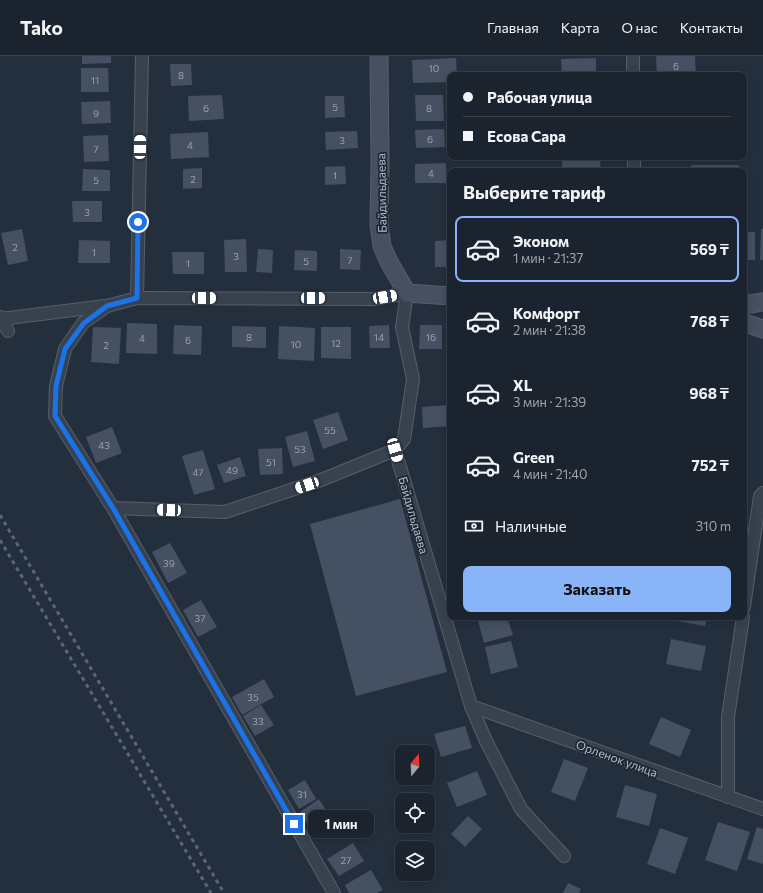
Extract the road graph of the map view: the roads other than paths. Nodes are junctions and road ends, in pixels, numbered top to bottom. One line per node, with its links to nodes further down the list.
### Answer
1 (142, 56): 7 (street)
2 (379, 56): 5 (street, Байдильдаева)
3 (633, 56): 4 (street)
4 (633, 72)
5 (407, 293): 6 (street); 7 (street); 15 (street)
6 (447, 296)
7 (137, 298): 10 (street)
8 (763, 302): 9 (street)
9 (747, 305)
10 (107, 306): 11 (street); 17 (street)
11 (1, 318): 14 (street)
12 (747, 323): 13 (street)
13 (763, 329)
14 (8, 331)
15 (395, 450): 17 (street); 20 (street, Байдильдаева)
16 (763, 493): 18 (street)
17 (113, 508): 24 (street)
18 (747, 587)
19 (743, 620): 21 (street)
20 (471, 706): 21 (street, Орленок улица); 23 (street, Байдильдаева)
21 (728, 798): 22 (street, Орленок улица)
22 (763, 810)
23 (564, 856)
24 (334, 893)

